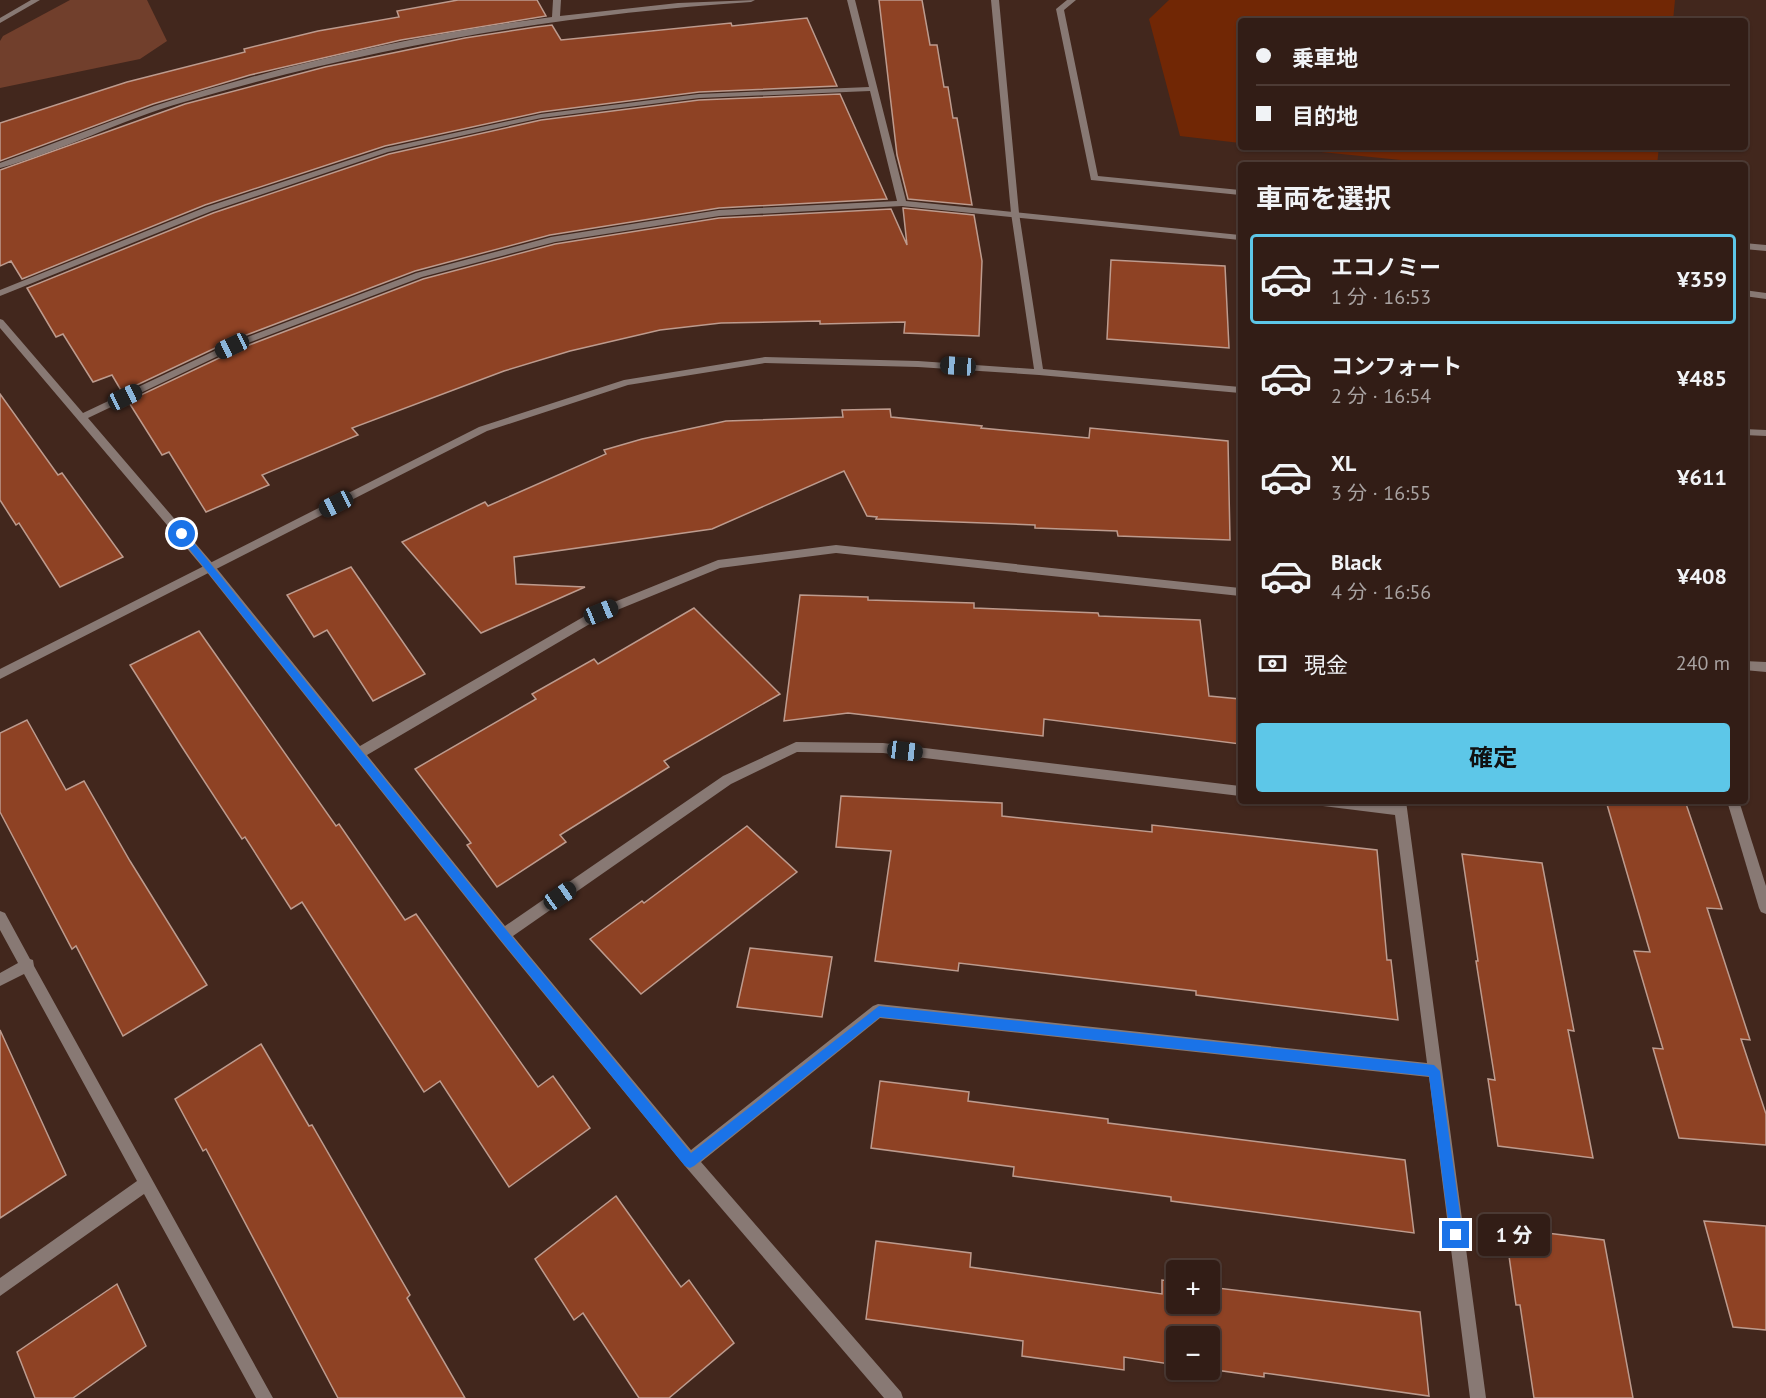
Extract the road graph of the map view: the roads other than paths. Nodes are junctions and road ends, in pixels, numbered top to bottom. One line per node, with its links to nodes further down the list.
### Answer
1 (36, 0): 9 (street)
2 (557, 0): 8 (street)
3 (751, 0): 7 (street)
4 (851, 0): 10 (street)
5 (995, 0): 14 (street)
6 (1072, 0): 12 (street)
7 (707, 1): 8 (street)
8 (556, 17): 11 (street)
9 (0, 21)
10 (874, 89): 13 (street); 18 (street)
11 (0, 166)
12 (1238, 193)
13 (902, 203): 14 (street); 24 (street)
14 (1015, 213): 15 (street); 22 (street)
15 (1238, 238)
16 (1748, 246): 17 (street)
17 (1766, 248)
18 (0, 293)
19 (1748, 294): 20 (street)
20 (1766, 296)
21 (0, 322): 24 (street)
22 (1039, 372): 23 (street); 27 (street)
23 (1238, 390)
24 (82, 417): 27 (street)
25 (1748, 432): 26 (street)
26 (1766, 433)
27 (210, 568): 31 (street); 32 (street)
28 (1238, 592): 32 (street)
29 (1748, 665): 30 (street)
30 (1766, 667)
31 (0, 674)
32 (359, 753): 39 (street)
33 (1238, 791): 39 (street)
34 (1370, 804): 36 (street)
35 (1734, 804): 37 (street)
36 (1401, 806): 42 (street)
37 (1766, 908)
38 (0, 916): 40 (street)
39 (504, 935): 43 (street)
40 (28, 964): 41 (street); 44 (street)
41 (0, 981)
42 (1434, 1071): 43 (street); 48 (street)
43 (690, 1161): 47 (street)
44 (146, 1184): 45 (street); 46 (street)
45 (0, 1288)
46 (265, 1398)
47 (895, 1398)
48 (1478, 1398)

